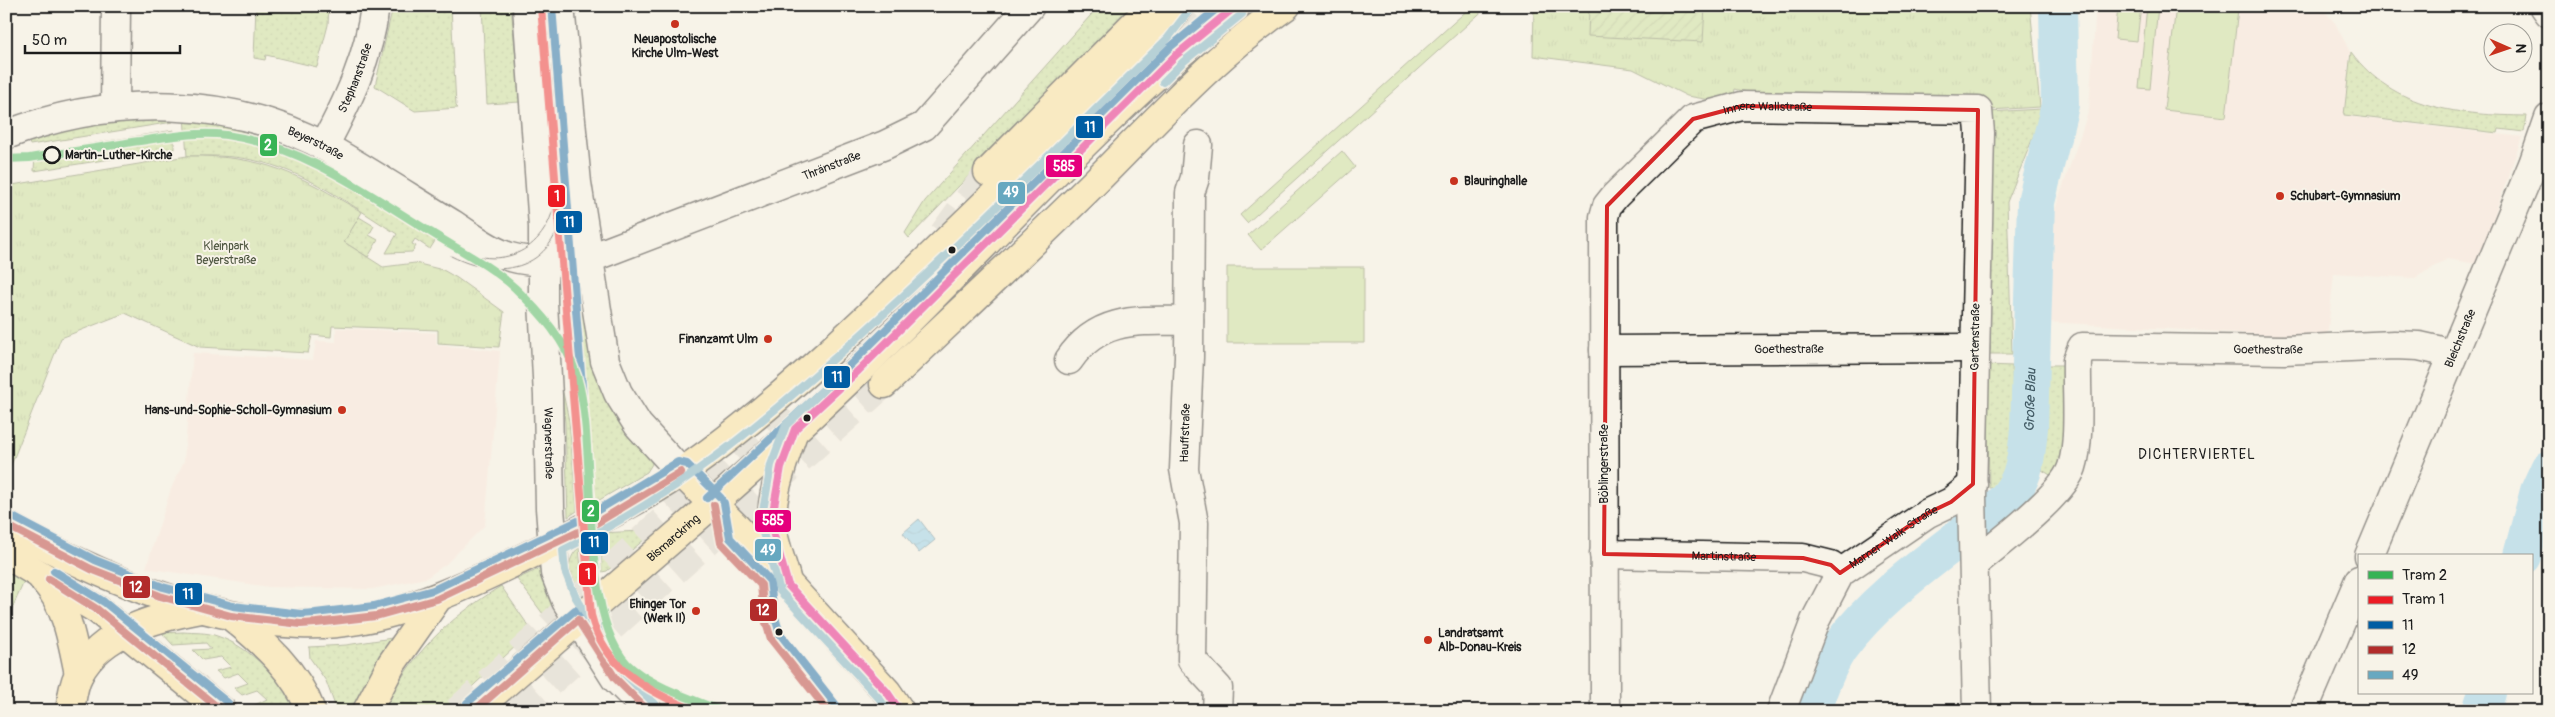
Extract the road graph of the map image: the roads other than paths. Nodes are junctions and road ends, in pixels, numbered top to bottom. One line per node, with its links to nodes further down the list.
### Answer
1 (116, 6): 12 (street)
2 (375, 6): 17 (street, Stephanstraße)
3 (527, 6): 21 (street, Wagnerstraße)
4 (560, 6): 20 (street)
5 (1030, 6): 20 (street, Thränstraße)
6 (1152, 6): 18 (main road)
7 (1180, 6): 29 (main road)
8 (1236, 6): 28 (main road, Bismarckring)
9 (1286, 6): 27 (main road)
10 (2544, 6): 11 (street)
11 (2549, 13)
12 (115, 108): 15 (street, Beyerstraße); 17 (street, Beyerstraße)
13 (1978, 110): 19 (street, Innere Wallstraße); 23 (street, Gartenstraße)
14 (2547, 133): 25 (street, Bleichstraße)
15 (6, 135)
16 (1198, 145): 22 (street, Hauffstraße)
17 (324, 146): 21 (street, Beyerstraße)
18 (988, 172)
19 (1604, 218): 24 (street, Böblingerstraße)
20 (588, 259): 21 (street); 29 (street)
21 (544, 261): 33 (street, Wagnerstraße)
22 (1190, 321): 26 (street); 55 (street, Hauffstraße)
23 (1975, 348): 24 (street, Goethestraße); 30 (street, Gartenstraße)
24 (1604, 350): 35 (street, Böblingerstraße)
25 (2452, 357): 36 (street, Bleichstraße); 37 (street, Goethestraße)
26 (1069, 360)
27 (884, 384)
28 (795, 429): 31 (main road, Bismarckring); 41 (main road)
29 (681, 472): 31 (main road); 33 (main road)
30 (1972, 490): 37 (street, Gartenstraße); 39 (street, Marner-Walk-Straße)
31 (714, 505): 41 (main road); 45 (main road, Bismarckring)
32 (6, 525): 43 (main road)
33 (553, 544): 42 (main road); 45 (street, Wagnerstraße)
34 (6, 554): 38 (main road)
35 (1604, 554): 39 (street, Martinstraße); 56 (street, Böblingerstraße)
36 (2370, 554)
37 (1975, 558): 58 (street, Gartenstraße)
38 (36, 570): 46 (main road); 47 (main road)
39 (1840, 573): 57 (street, Marner-Walk-Straße)
40 (2358, 582): 59 (street)
41 (788, 585): 54 (main road)
42 (437, 599): 44 (main road); 51 (main road)
43 (203, 609): 44 (main road); 46 (main road)
44 (231, 616): 50 (main road)
45 (578, 620): 52 (main road, Bismarckring); 53 (street, Wagnerstraße)
46 (124, 633): 47 (main road); 49 (main road)
47 (79, 674): 48 (main road)
48 (70, 711)
49 (222, 711)
50 (311, 711)
51 (367, 711)
52 (474, 711)
53 (648, 711)
54 (900, 711)
55 (1217, 711)
56 (1605, 711)
57 (1781, 711)
58 (1977, 711)
59 (2303, 711)

